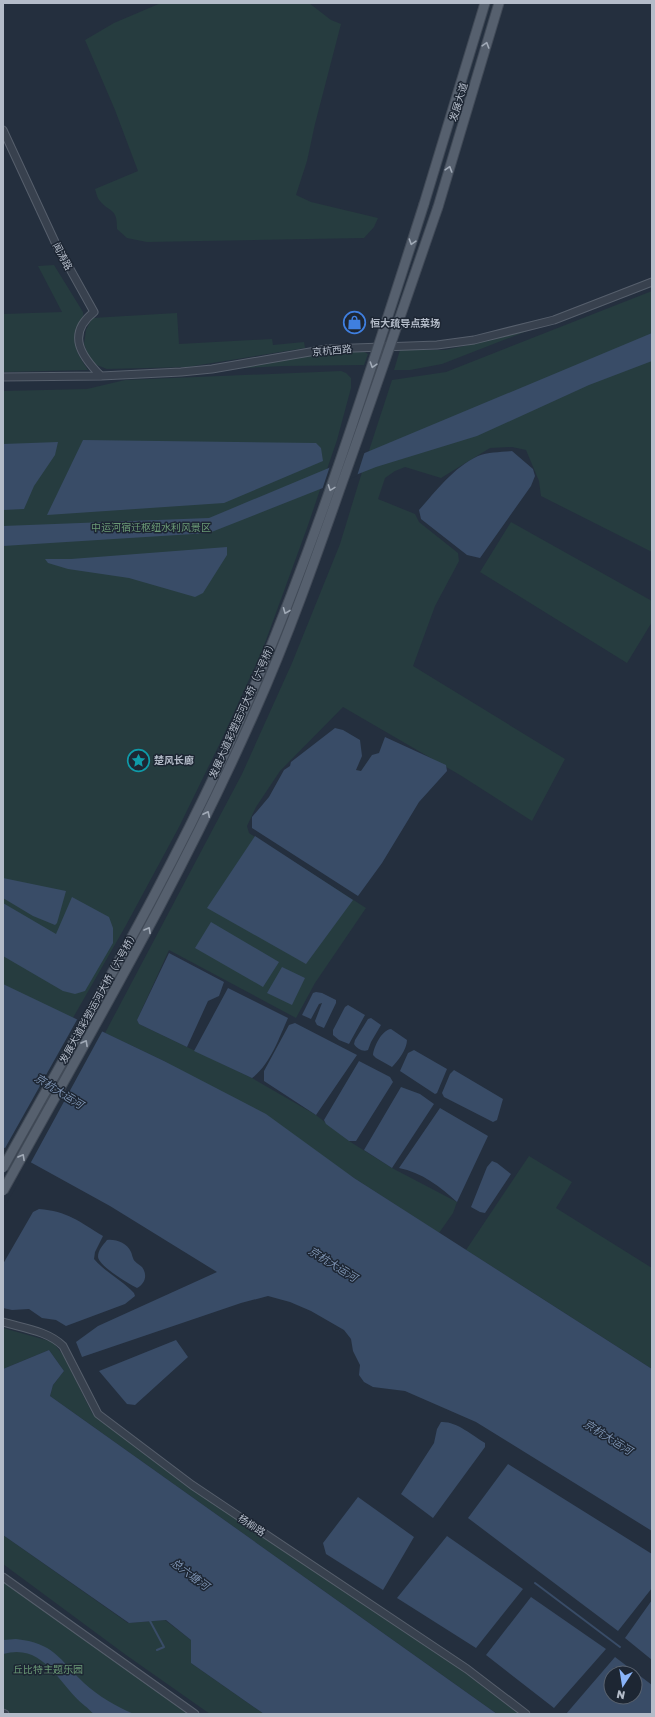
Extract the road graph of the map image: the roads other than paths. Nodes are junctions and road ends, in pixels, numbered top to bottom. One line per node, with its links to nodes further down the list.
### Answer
1 (485, 3): 4 (main road, 发展大道)
2 (499, 3): 5 (main road, 发展大道, one-way to 2)
3 (3, 130): 7 (street, 闻涛路)
4 (424, 204): 9 (main road, 发展大道彩塑运河大桥（六号桥）, one-way to 9, bridge)
5 (438, 206): 10 (main road, 发展大道彩塑运河大桥（六号桥）, one-way to 5, bridge)
6 (652, 282): 7 (street, 京杭西路)
7 (101, 376): 8 (street, 京杭西路)
8 (3, 377)
9 (3, 1168)
10 (3, 1191)
11 (3, 1322): 14 (street, 杨柳路)
12 (3, 1577): 13 (street)
13 (195, 1714)
14 (526, 1714)

